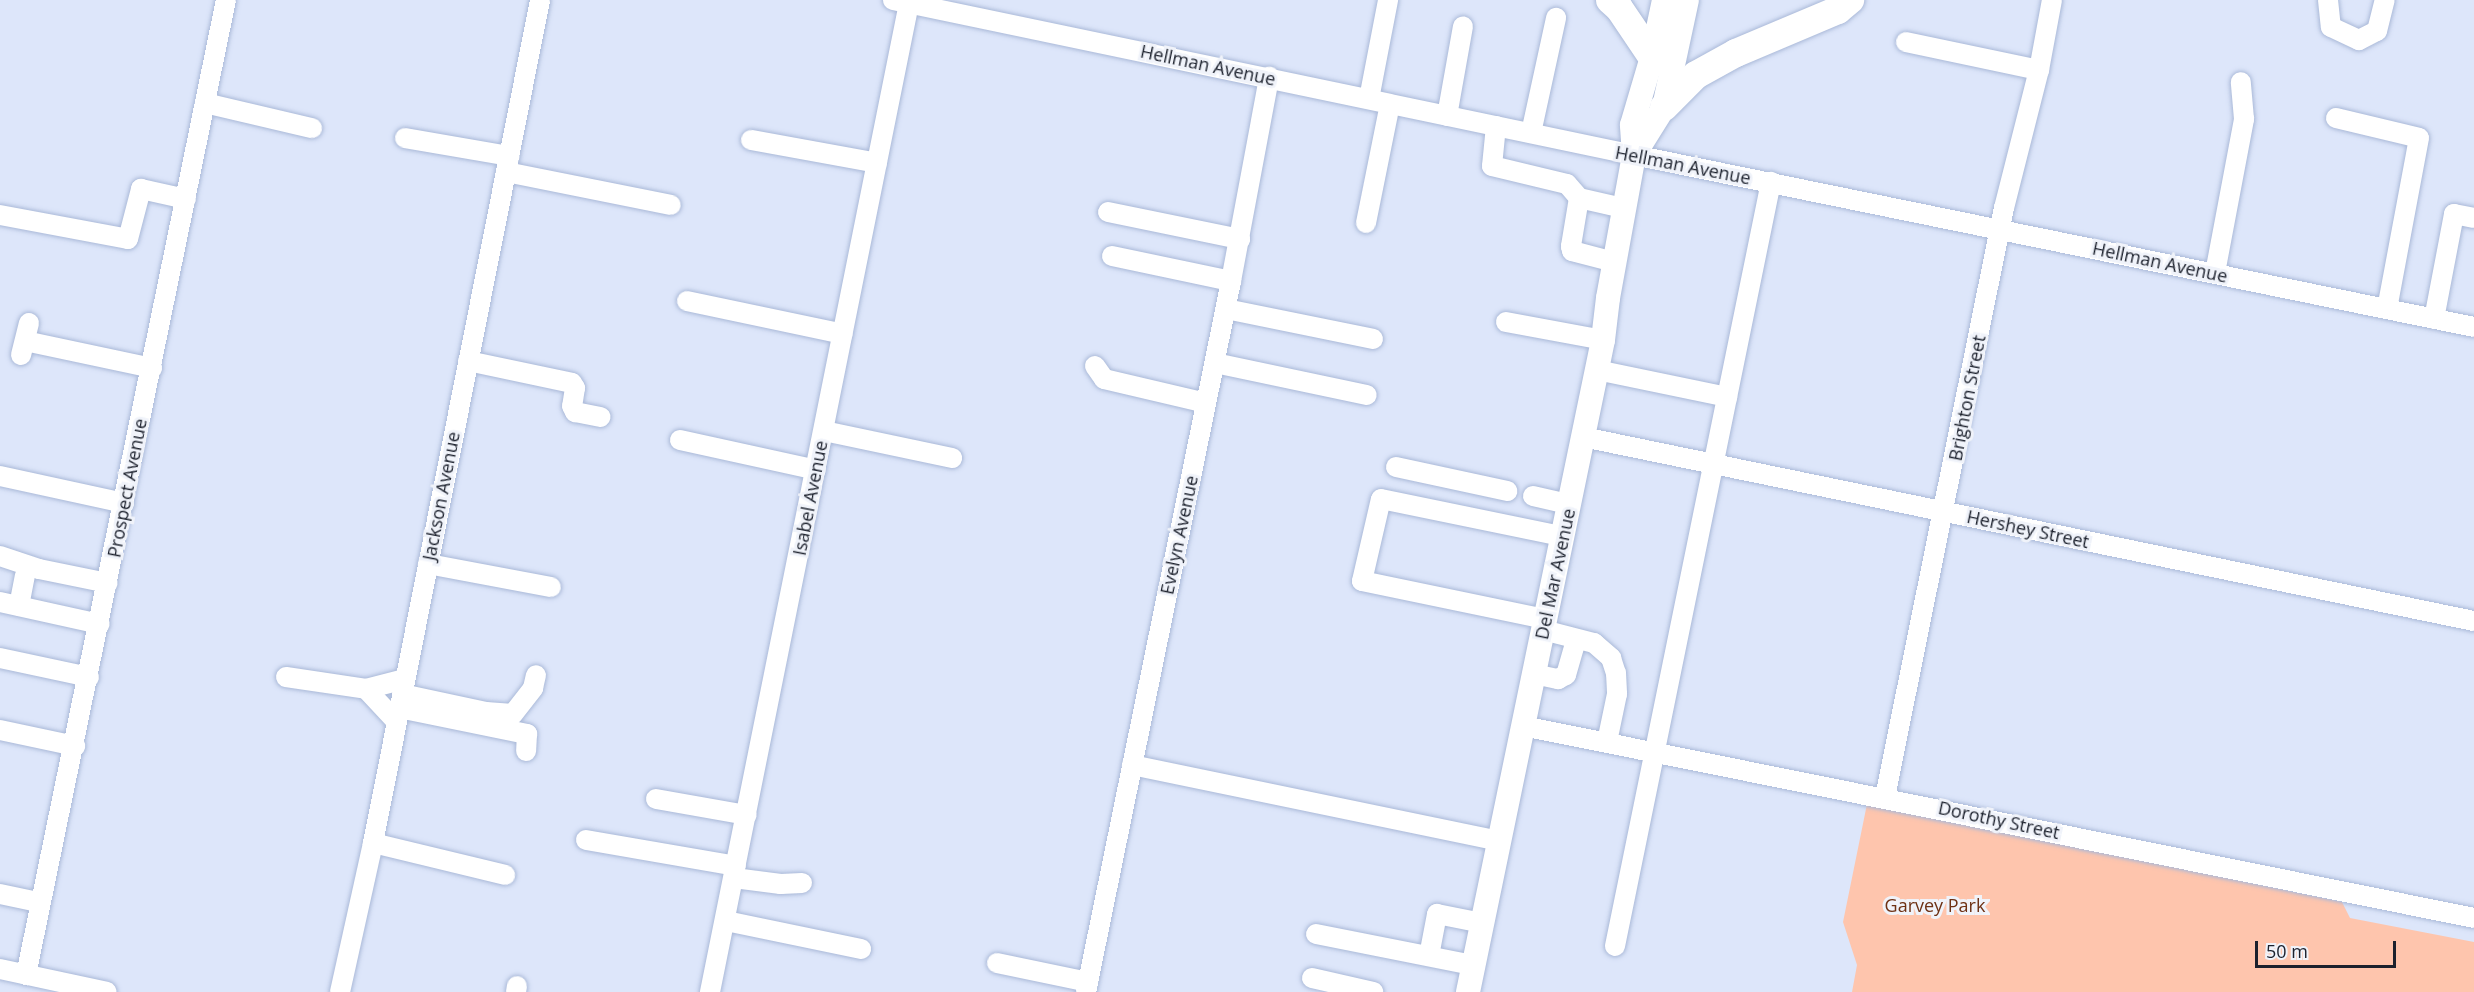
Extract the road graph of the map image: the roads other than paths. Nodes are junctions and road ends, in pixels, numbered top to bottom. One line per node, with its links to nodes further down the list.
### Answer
1 (226, 0): 21 (street, Prospect Avenue)
2 (540, 0): 33 (street, Jackson Avenue)
3 (1388, 0): 20 (street)
4 (1610, 0): 16 (highway)
5 (1664, 0): 16 (main road, Del Mar Avenue)
6 (1687, 0): 23 (main road, Del Mar Avenue)
7 (1850, 0): 23 (highway)
8 (2052, 0): 17 (street, Brighton Street)
9 (2328, 0): 10 (street)
10 (2385, 0)
11 (901, 2): 12 (street, Hellman Avenue); 32 (street, Isabel Avenue)
12 (973, 8): 18 (street, Hellman Avenue)
13 (1556, 18): 28 (street)
14 (1463, 26): 24 (street)
15 (1906, 42): 17 (street)
16 (1652, 57): 31 (main road, Del Mar Avenue)
17 (2039, 70): 43 (street, Brighton Street)
18 (1269, 77): 20 (street, Hellman Avenue); 44 (street, Evelyn Avenue)
19 (2241, 82): 47 (street)
20 (1369, 99): 22 (street, Hellman Avenue)
21 (205, 103): 27 (street); 36 (street, Prospect Avenue)
22 (1390, 104): 24 (street, Hellman Avenue); 42 (street)
23 (1664, 107): 31 (main road, Del Mar Avenue)
24 (1447, 116): 26 (street, Hellman Avenue)
25 (2336, 118): 51 (street)
26 (1496, 126): 28 (street, Hellman Avenue); 35 (street)
27 (312, 128)
28 (1531, 133): 31 (street, Hellman Avenue)
29 (405, 138): 33 (street)
30 (751, 140): 32 (street)
31 (1634, 155): 34 (street, Hellman Avenue); 38 (main road, Del Mar Avenue)
32 (877, 163): 55 (street, Isabel Avenue)
33 (508, 164): 37 (street); 59 (street, Jackson Avenue)
34 (1771, 182): 43 (street, Hellman Avenue); 65 (street)
35 (1579, 198): 38 (street); 46 (street)
36 (186, 200): 40 (street); 62 (street, Prospect Avenue)
37 (671, 206)
38 (1623, 208): 46 (main road, Del Mar Avenue)
39 (1108, 212): 44 (street)
40 (0, 215)
41 (2474, 218): 52 (street)
42 (1366, 223)
43 (2000, 228): 47 (street, Hellman Avenue); 80 (street, Brighton Street)
44 (1240, 239): 48 (street, Evelyn Avenue)
45 (1112, 256): 48 (street)
46 (1614, 262): 58 (main road, Del Mar Avenue)
47 (2215, 273): 51 (street, Hellman Avenue)
48 (1232, 281): 50 (street, Evelyn Avenue)
49 (687, 301): 55 (street)
50 (1226, 309): 56 (street); 60 (street, Evelyn Avenue)
51 (2387, 309): 52 (street, Hellman Avenue)
52 (2434, 319): 54 (street, Hellman Avenue)
53 (1506, 322): 58 (street)
54 (2474, 327)
55 (843, 334): 68 (street, Isabel Avenue)
56 (1373, 339)
57 (25, 340): 62 (street)
58 (1603, 340): 63 (main road, Del Mar Avenue)
59 (468, 362): 67 (street); 83 (street, Jackson Avenue)
60 (1215, 363): 64 (street); 66 (street, Evelyn Avenue)
61 (1095, 366): 66 (street)
62 (152, 368): 78 (street, Prospect Avenue)
63 (1597, 370): 65 (street); 69 (main road, Del Mar Avenue)
64 (1367, 395)
65 (1727, 397): 72 (street)
66 (1206, 403): 105 (street, Evelyn Avenue)
67 (601, 417)
68 (824, 431): 71 (street); 74 (street, Isabel Avenue)
69 (1583, 437): 72 (street, Hershey Street); 79 (main road, Del Mar Avenue)
70 (680, 440): 74 (street)
71 (952, 458)
72 (1714, 464): 80 (street, Hershey Street); 104 (street)
73 (1396, 467): 76 (street)
74 (816, 470): 108 (street, Isabel Avenue)
75 (0, 477): 78 (street)
76 (1507, 491)
77 (1533, 496): 79 (street)
78 (124, 503): 85 (street, Prospect Avenue)
79 (1569, 504): 81 (main road, Del Mar Avenue)
80 (1944, 512): 88 (street, Hershey Street); 106 (street, Brighton Street)
81 (1562, 537): 90 (main road, Del Mar Avenue); 90 (street)
82 (0, 556): 85 (street)
83 (428, 564): 86 (street); 98 (street, Jackson Avenue)
84 (25, 576): 87 (street)
85 (108, 583): 89 (street, Prospect Avenue)
86 (551, 587)
87 (9, 604): 89 (street)
88 (2474, 621)
89 (100, 624): 95 (street, Prospect Avenue)
90 (1544, 624): 91 (street); 93 (main road, Del Mar Avenue)
91 (1576, 639): 93 (street); 101 (street)
92 (0, 658): 95 (street)
93 (1534, 674): 99 (main road, Del Mar Avenue)
94 (536, 675): 98 (street)
95 (89, 677): 102 (street, Prospect Avenue)
96 (286, 677): 97 (street)
97 (366, 689): 98 (street); 98 (street)
98 (401, 701): 103 (street); 111 (street, Jackson Avenue)
99 (1523, 726): 101 (street, Dorothy Street); 110 (main road, Del Mar Avenue)
100 (0, 730): 102 (street)
101 (1607, 742): 104 (street, Dorothy Street)
102 (75, 746): 116 (street, Prospect Avenue)
103 (526, 751)
104 (1653, 752): 106 (street, Dorothy Street); 121 (street)
105 (1132, 765): 110 (street); 129 (street, Evelyn Avenue)
106 (1885, 797): 117 (street, Dorothy Street)
107 (656, 799): 108 (street)
108 (747, 815): 112 (street, Isabel Avenue)
109 (586, 840): 112 (street)
110 (1499, 842): 119 (main road, Del Mar Avenue)
111 (373, 843): 113 (street); 131 (street, Jackson Avenue)
112 (735, 872): 114 (street); 118 (street, Isabel Avenue)
113 (505, 875)
114 (802, 883)
115 (0, 894): 116 (street)
116 (39, 902): 127 (street, Prospect Avenue)
117 (2474, 918)
118 (726, 921): 122 (street); 132 (street, Isabel Avenue)
119 (1482, 923): 123 (street); 125 (main road, Del Mar Avenue)
120 (1316, 934): 123 (street)
121 (1615, 946)
122 (861, 949)
123 (1429, 956): 125 (street)
124 (997, 963): 129 (street)
125 (1473, 965): 134 (main road, Del Mar Avenue)
126 (0, 969): 127 (street)
127 (26, 975): 130 (street)
128 (1312, 978): 133 (street)
129 (1087, 987)
130 (107, 992)
131 (340, 992)
132 (710, 992)
133 (1373, 992)
134 (1468, 992)

